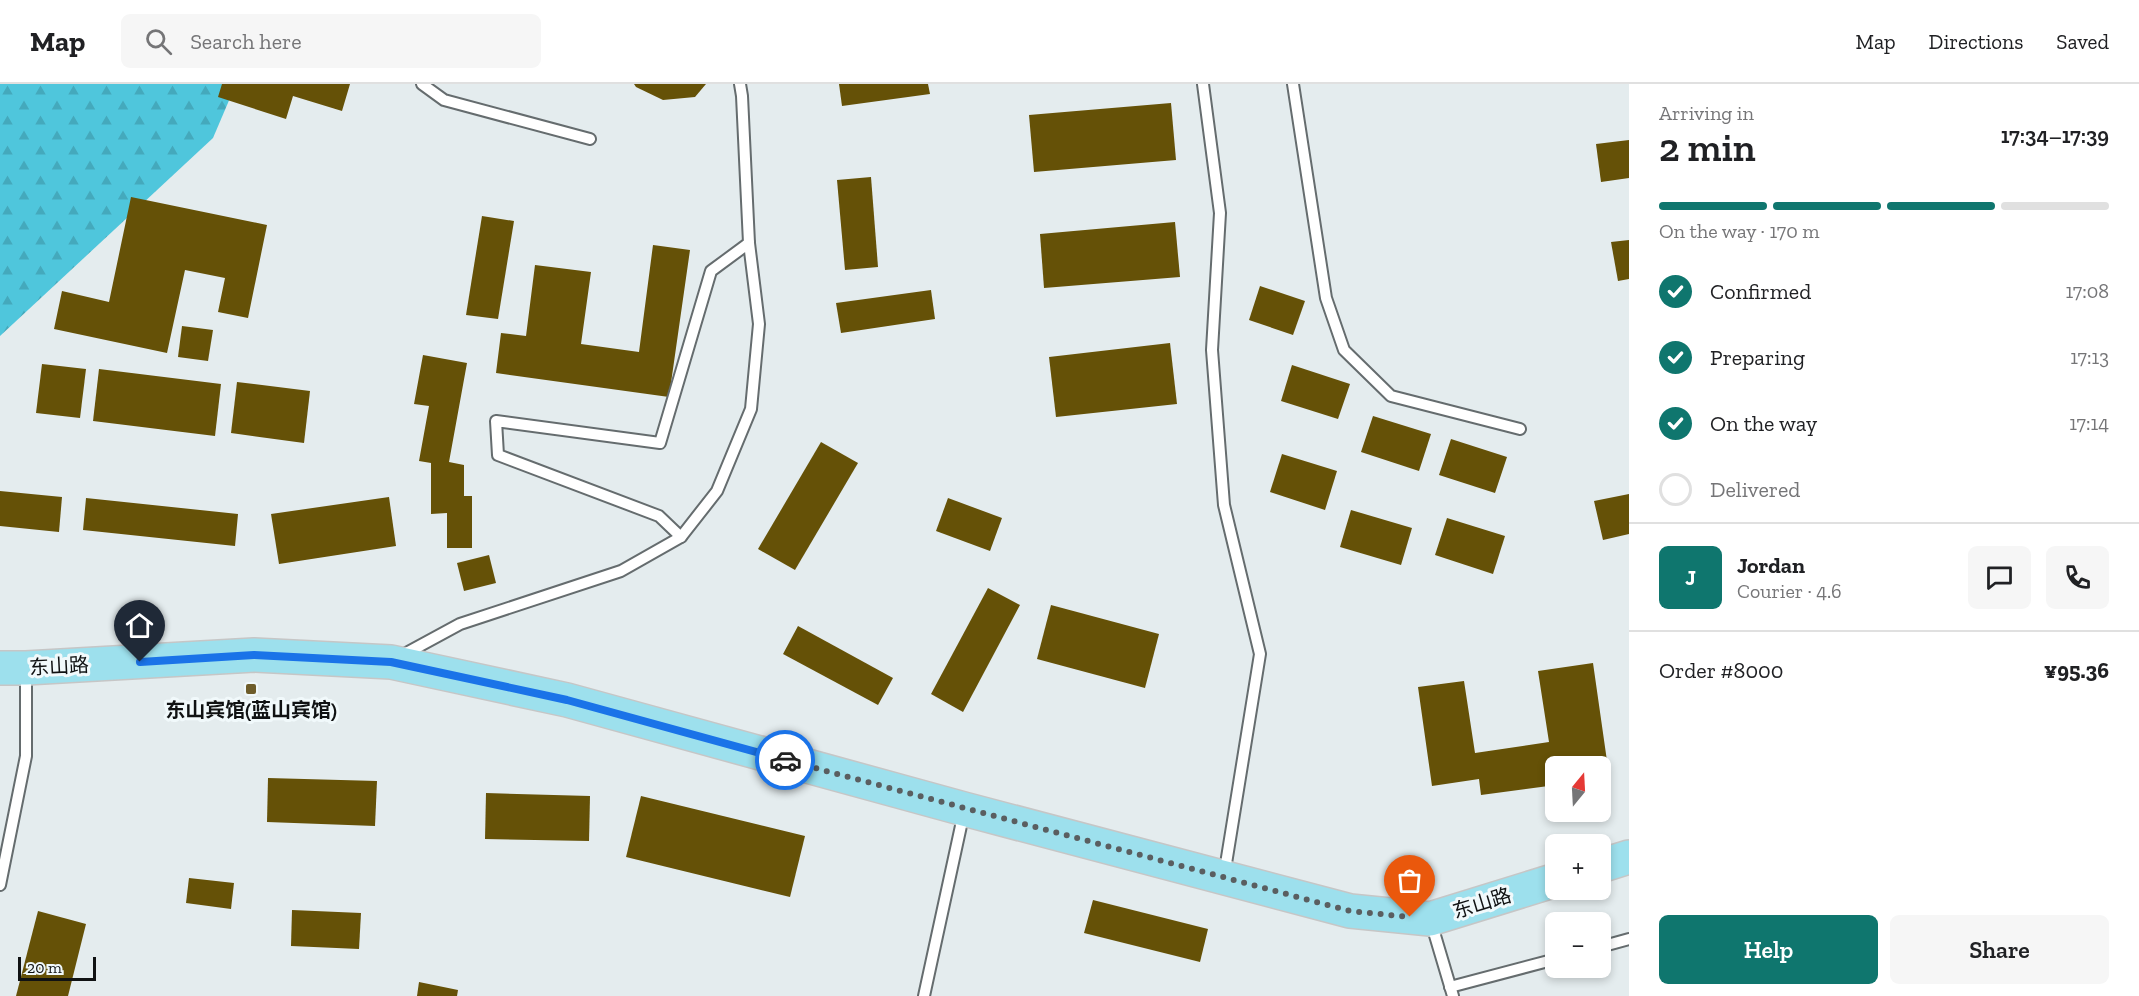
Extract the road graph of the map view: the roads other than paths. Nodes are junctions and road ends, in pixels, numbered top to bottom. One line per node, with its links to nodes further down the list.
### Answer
1 (422, 84): 5 (lane)
2 (740, 84): 6 (lane)
3 (1203, 84): 14 (lane)
4 (1293, 84): 7 (lane)
5 (590, 139)
6 (749, 243): 8 (lane); 8 (lane)
7 (1520, 429)
8 (681, 537): 9 (lane)
9 (391, 662): 10 (main road, 东山路); 11 (main road, 东山路)
10 (13, 668): 16 (lane)
11 (964, 809): 14 (main road, 东山路); 22 (lane)
12 (1629, 857): 13 (main road)
13 (1611, 863)
14 (1224, 878): 17 (main road, 东山路)
15 (1545, 883): 17 (main road, 东山路)
16 (0, 885)
17 (1430, 919): 21 (lane)
18 (1629, 939): 19 (lane)
19 (1611, 944)
20 (1545, 962): 21 (lane)
21 (1452, 992)
22 (924, 996)

